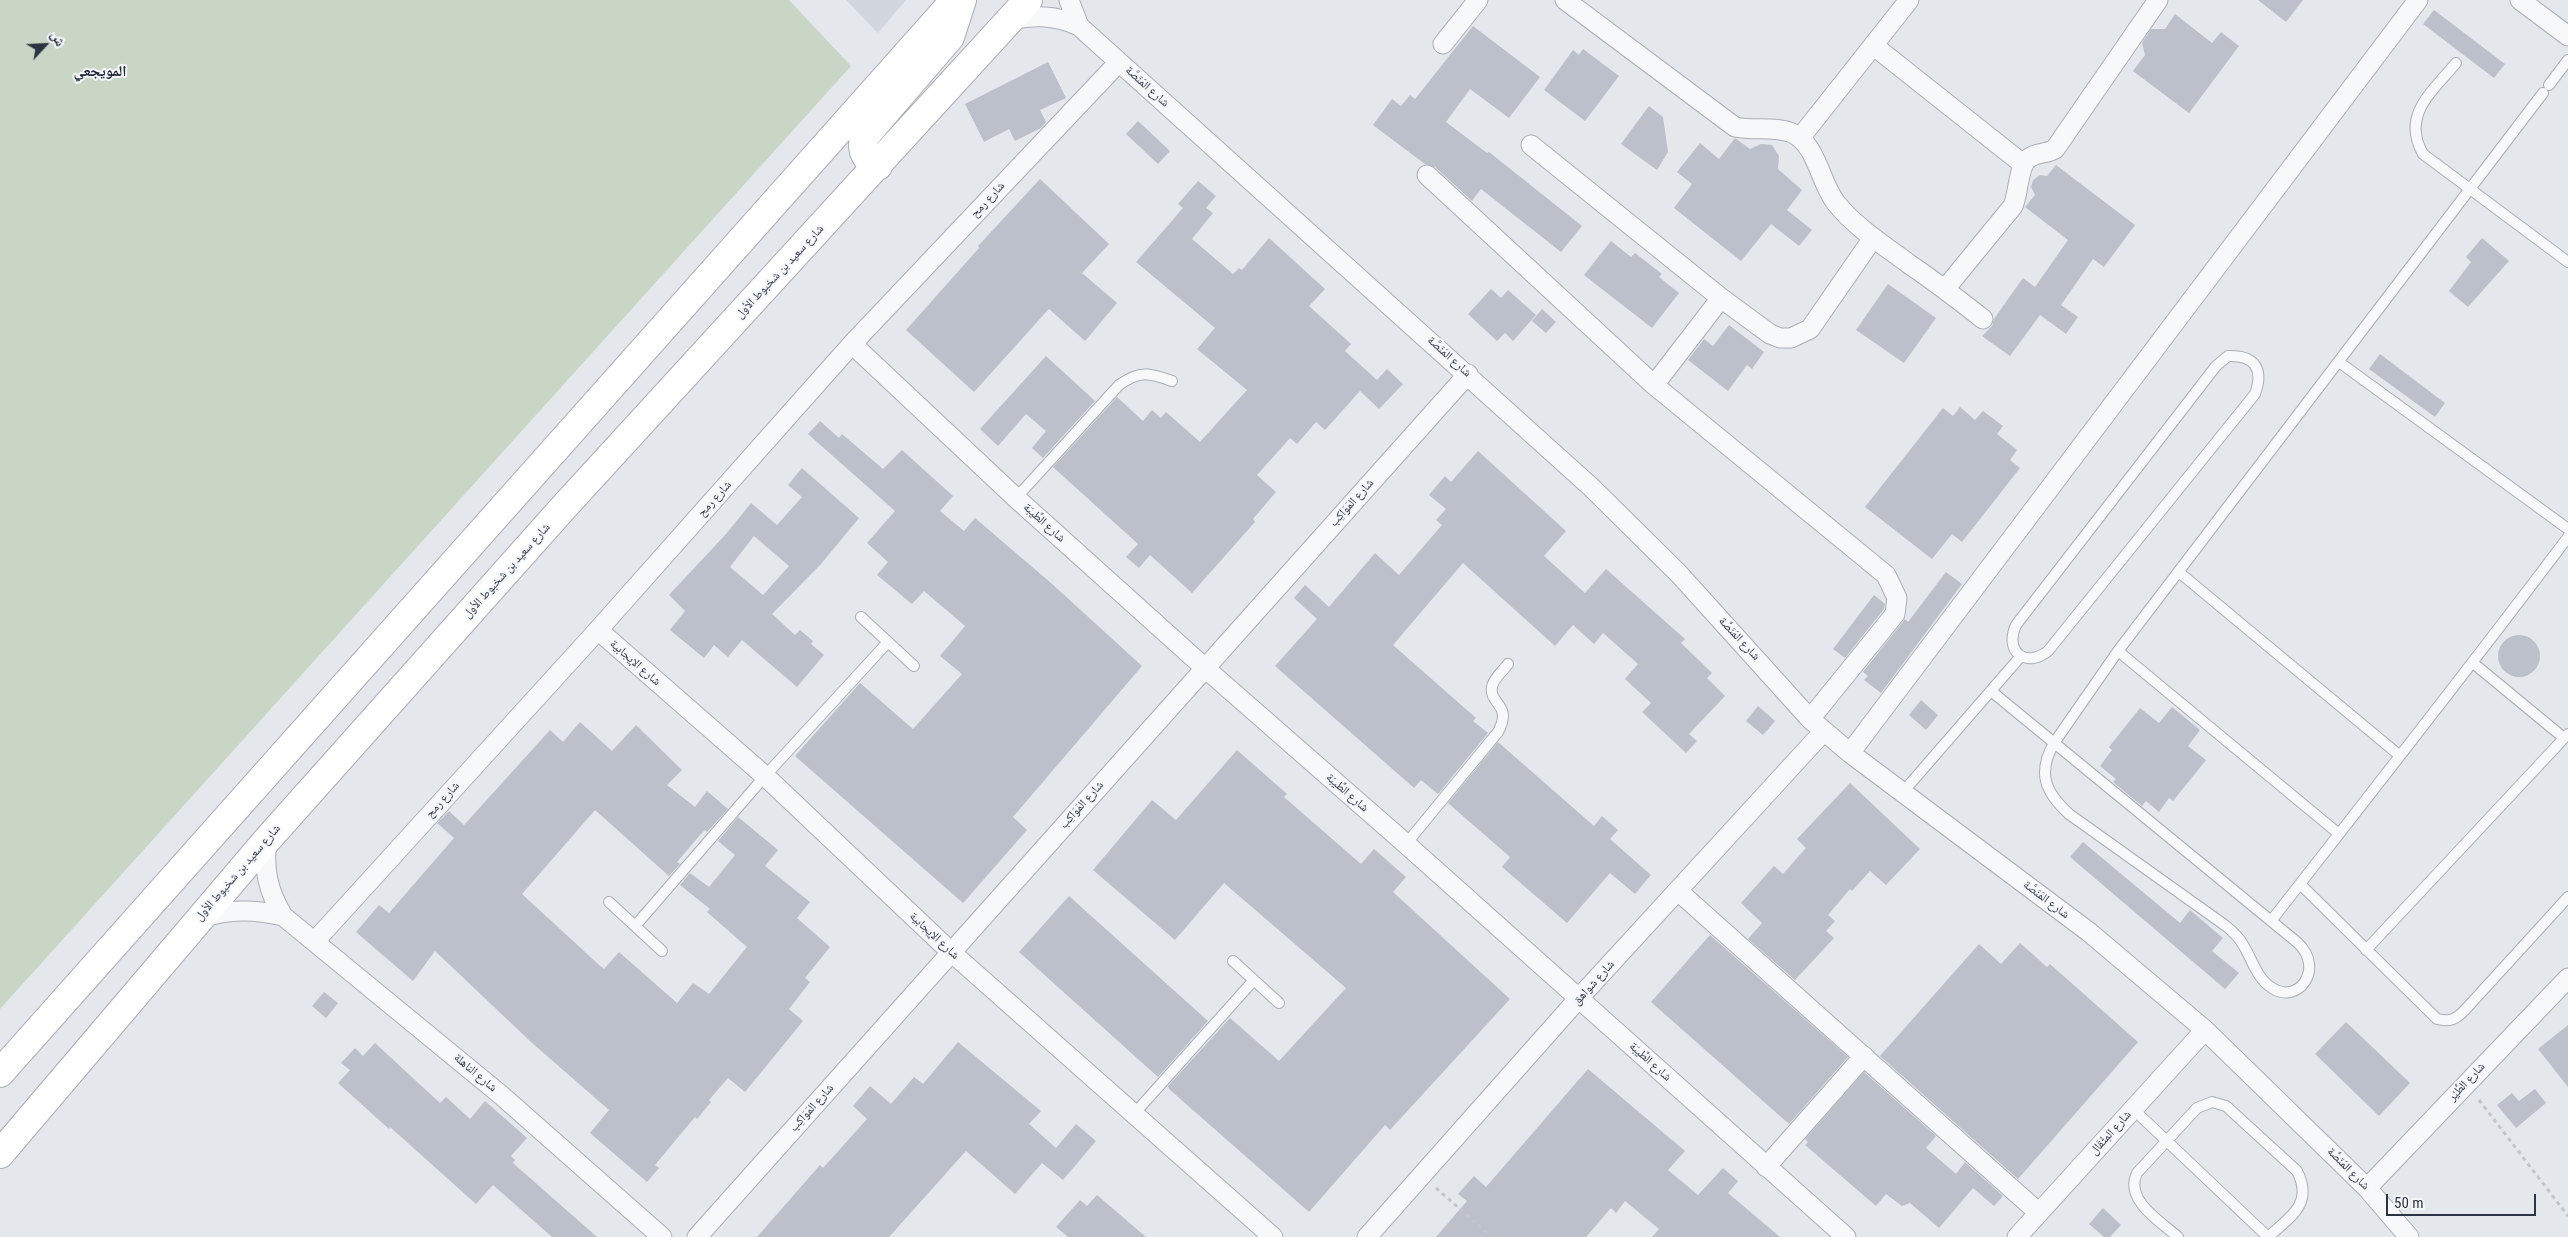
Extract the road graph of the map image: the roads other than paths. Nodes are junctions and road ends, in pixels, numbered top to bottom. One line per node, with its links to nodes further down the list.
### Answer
1 (956, 0): 78 (main road)
2 (962, 0): 22 (main road)
3 (1028, 0): 11 (main road, شارع سعيد بن شخبوط الأول)
4 (1068, 0): 12 (street, شارع المَنَصَّة)
5 (1478, 0): 14 (street)
6 (1565, 0): 19 (street)
7 (1909, 0): 15 (street)
8 (2158, 0): 21 (street)
9 (2418, 0): 52 (street)
10 (2520, 0): 13 (street)
11 (1010, 20): 12 (street, شارع المَنَصَّة); 22 (main road, شارع سعيد بن شخبوط الأول)
12 (1079, 26): 17 (street, شارع المَنَصَّة)
13 (2568, 36)
14 (1443, 44)
15 (1874, 46): 19 (street); 21 (street)
16 (2568, 60): 24 (lane)
17 (1119, 62): 30 (street, شارع رمح); 32 (street, شارع المَنَصَّة)
18 (2456, 63): 24 (lane)
19 (1800, 138): 25 (street)
20 (1531, 145): 28 (street)
21 (2023, 164): 27 (street)
22 (878, 166): 57 (main road, شارع سعيد بن شخبوط الأول)
23 (1427, 175): 34 (street, شارع شواهق)
24 (2470, 188): 26 (lane); 31 (lane)
25 (1873, 238): 27 (street); 28 (street)
26 (2568, 262)
27 (1945, 289): 29 (street)
28 (1721, 298): 34 (street)
29 (1983, 319)
30 (852, 344): 35 (street, شارع الطِّيبَة); 40 (street, شارع رمح)
31 (2339, 362): 36 (lane); 38 (lane)
32 (1468, 374): 47 (street, شارع المَوَاكِب); 49 (street, شارع المَنَصَّة)
33 (1172, 381): 35 (lane)
34 (1654, 385): 49 (street, شارع شواهق)
35 (1016, 498): 47 (street, شارع الطِّيبَة)
36 (2568, 529)
37 (2568, 538): 44 (lane)
38 (2180, 573): 42 (lane); 53 (lane)
39 (861, 617): 41 (lane)
40 (598, 630): 54 (street, شارع الإيجابية); 67 (street, شارع رمح)
41 (888, 642): 46 (lane); 54 (lane)
42 (2118, 651): 51 (lane); 56 (lane)
43 (2021, 656): 43 (lane); 48 (lane)
44 (2474, 663): 50 (lane); 53 (lane)
45 (1508, 664): 58 (lane)
46 (914, 666)
47 (1205, 668): 58 (street, شارع الطِّيبَة); 70 (street, شارع المَوَاكِب)
48 (1991, 691): 51 (lane); 55 (lane)
49 (1817, 725): 52 (street, شارع المَنَصَّة); 60 (street, شارع شواهق)
50 (2566, 736): 68 (lane)
51 (2054, 743): 65 (lane); 65 (lane)
52 (1850, 753): 55 (street, شارع المَنَصَّة)
53 (2399, 755): 56 (lane)
54 (765, 776): 66 (lane); 70 (street, شارع الإيجابية)
55 (1904, 792): 76 (street, شارع المَنَصَّة)
56 (2339, 834): 59 (lane)
57 (267, 840): 63 (street, شارع الناهلة); 64 (main road, شارع سعيد بن شخبوط الأول)
58 (1406, 844): 74 (street, شارع الطِّيبَة)
59 (2300, 884): 65 (lane); 68 (lane)
60 (1678, 891): 74 (street, شارع شواهق); 77 (street)
61 (2568, 897): 68 (lane)
62 (609, 902): 66 (lane)
63 (283, 916): 64 (street, شارع الناهلة); 67 (street, شارع الناهلة)
64 (198, 919): 82 (main road, شارع سعيد بن شخبوط الأول)
65 (2271, 920)
66 (635, 926): 69 (lane)
67 (315, 941): 86 (street, شارع الناهلة)
68 (2366, 950)
69 (662, 951)
70 (951, 952): 80 (street, شارع الإيجابية); 87 (street, شارع المَوَاكِب)
71 (1233, 961): 73 (lane)
72 (2568, 978): 84 (street, شارع الطَّيْر)
73 (1254, 980): 75 (lane); 80 (lane)
74 (1579, 998): 83 (street, شارع الطِّيبَة); 89 (street, شارع شواهق)
75 (1279, 1003)
76 (2205, 1030): 79 (street, شارع المِثْقَال); 84 (street, شارع المَنَصَّة)
77 (1864, 1056): 83 (street); 85 (street)
78 (0, 1073)
79 (2134, 1109): 81 (lane); 85 (street, شارع المِثْقَال)
80 (1134, 1114): 88 (street, شارع الإيجابية)
81 (2167, 1141): 92 (lane); 93 (lane); 93 (lane)
82 (2, 1153)
83 (1766, 1167): 90 (street, شارع الطِّيبَة)
84 (2368, 1188): 94 (street, شارع المَنَصَّة)
85 (2039, 1213): 91 (street, شارع المِثْقَال)
86 (662, 1237)
87 (697, 1237)
88 (1274, 1237)
89 (1367, 1237)
90 (1846, 1237)
91 (2018, 1237)
92 (2178, 1237)
93 (2268, 1237)
94 (2409, 1237)

